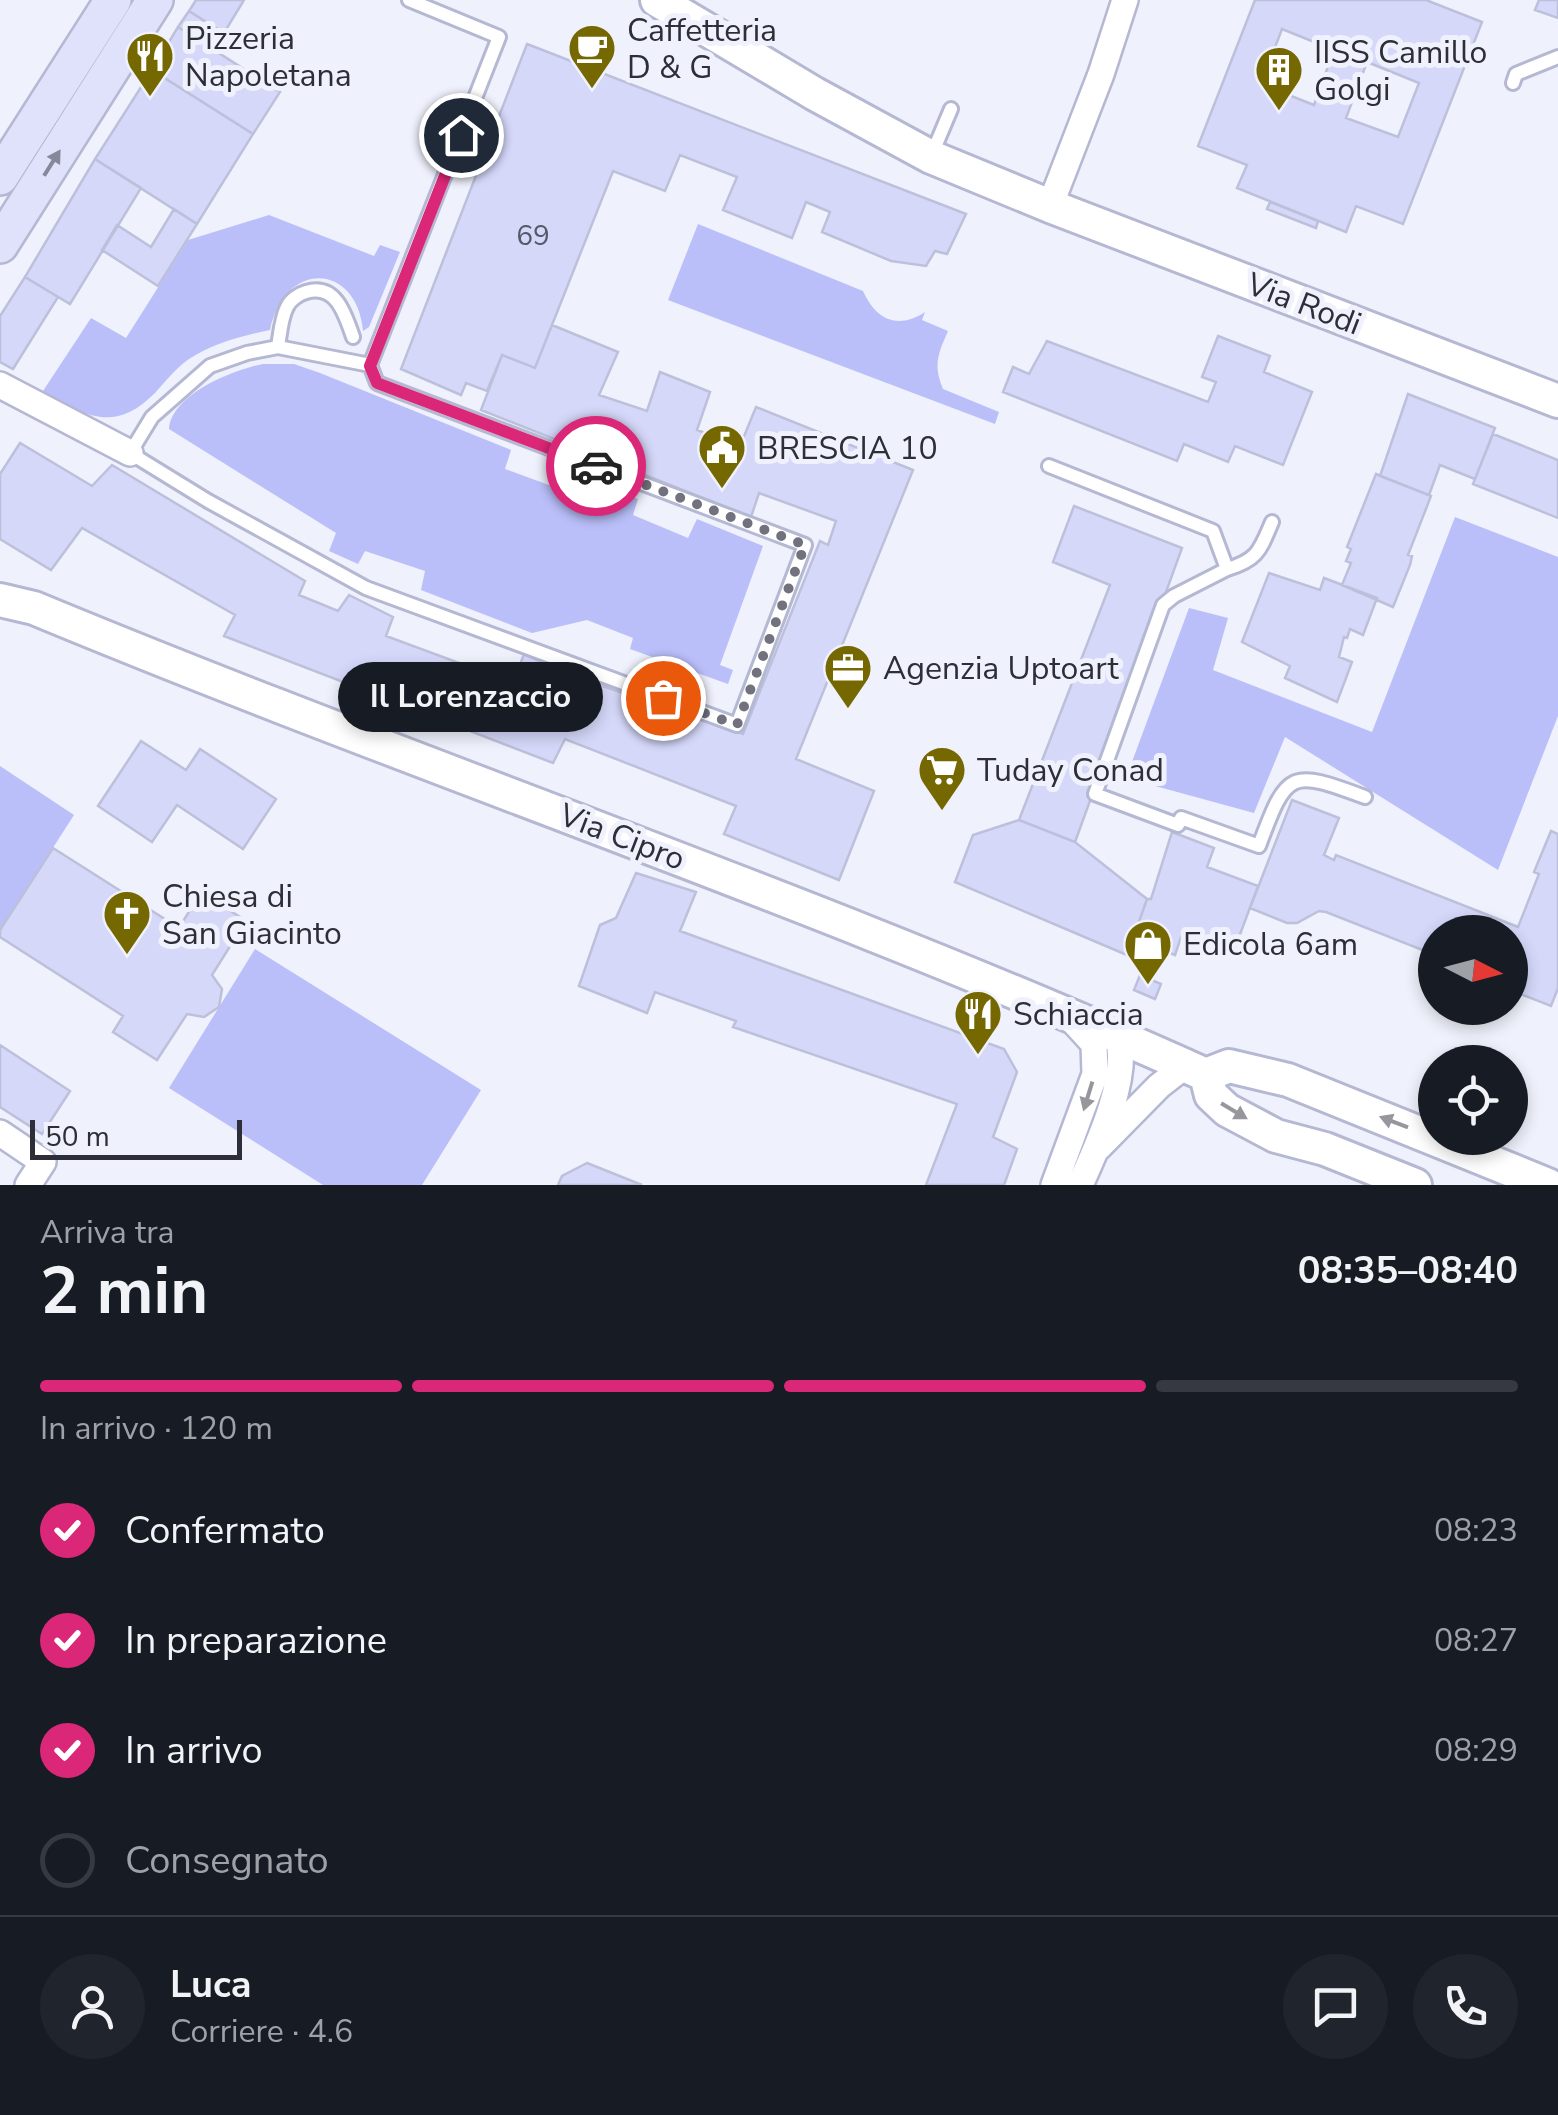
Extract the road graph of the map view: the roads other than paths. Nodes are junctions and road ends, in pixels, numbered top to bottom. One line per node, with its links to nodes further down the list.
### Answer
1 (113, 0): 10 (main road)
2 (154, 0): 12 (main road, one-way to 2)
3 (409, 0): 15 (lane)
4 (657, 0): 9 (street, Via Rodi)
5 (1126, 0): 11 (street)
6 (1558, 56): 7 (lane)
7 (1513, 83)
8 (951, 109): 9 (lane)
9 (931, 156): 11 (street, Via Rodi)
10 (0, 177)
11 (1050, 206): 17 (street, Via Rodi)
12 (0, 245)
13 (353, 336): 14 (lane)
14 (278, 348): 15 (lane); 18 (lane)
15 (370, 366): 18 (lane)
16 (0, 385): 18 (street)
17 (1558, 401)
18 (130, 454)
19 (1049, 466): 21 (lane)
20 (1272, 522): 21 (lane)
21 (1227, 570): 25 (lane)
22 (0, 579): 24 (street, Via Cipro)
23 (0, 600): 24 (street, Via Cipro)
24 (34, 608): 26 (street, Via Cipro)
25 (1365, 797)
26 (1066, 1014): 27 (street, Via Cipro); 32 (street, one-way to 32)
27 (1118, 1036): 28 (street, Via Cipro); 30 (street)
28 (1196, 1070): 30 (street); 34 (street, one-way to 34); 35 (street, Via Cipro, one-way to 28)
29 (0, 1133): 31 (street)
30 (1094, 1152): 33 (street)
31 (28, 1185)
32 (1054, 1185)
33 (1080, 1185)
34 (1414, 1185)
35 (1548, 1185)

